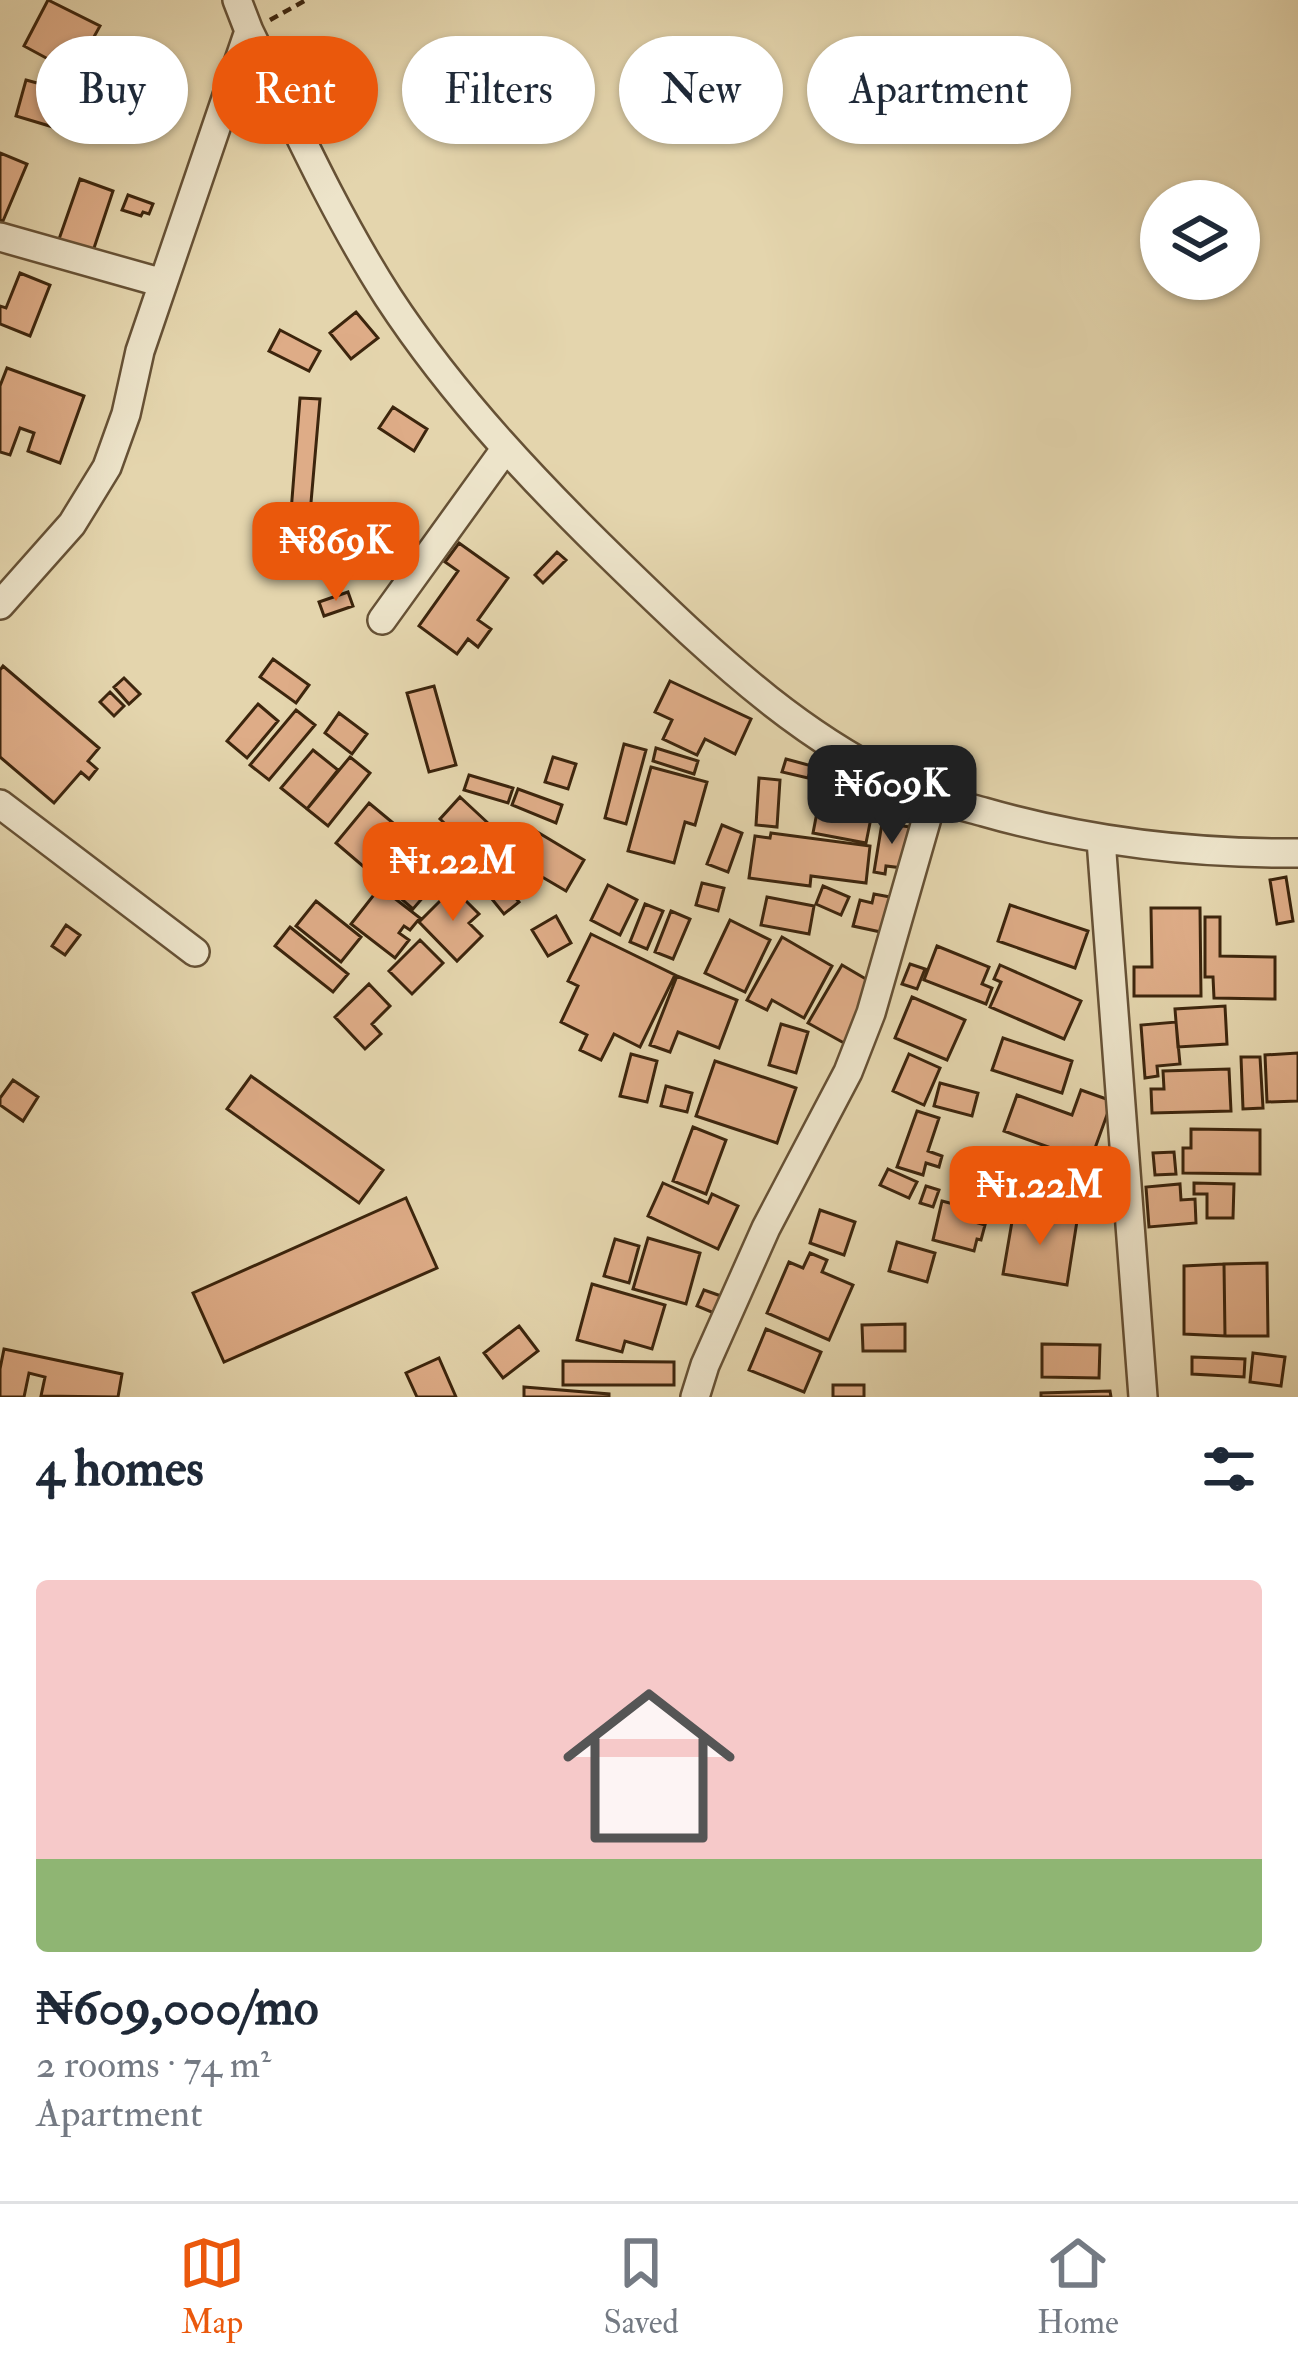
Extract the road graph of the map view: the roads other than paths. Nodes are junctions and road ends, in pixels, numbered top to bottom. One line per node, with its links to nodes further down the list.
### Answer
1 (237, 0): 2 (street)
2 (249, 32): 4 (street); 5 (street)
3 (0, 237): 4 (street)
4 (163, 283): 6 (street)
5 (506, 448): 7 (street); 8 (street)
6 (0, 605)
7 (382, 620)
8 (933, 797): 10 (street); 13 (street)
9 (0, 804): 12 (street)
10 (1101, 840): 11 (street); 14 (street)
11 (1298, 854)
12 (195, 952)
13 (695, 1397)
14 (1143, 1397)

